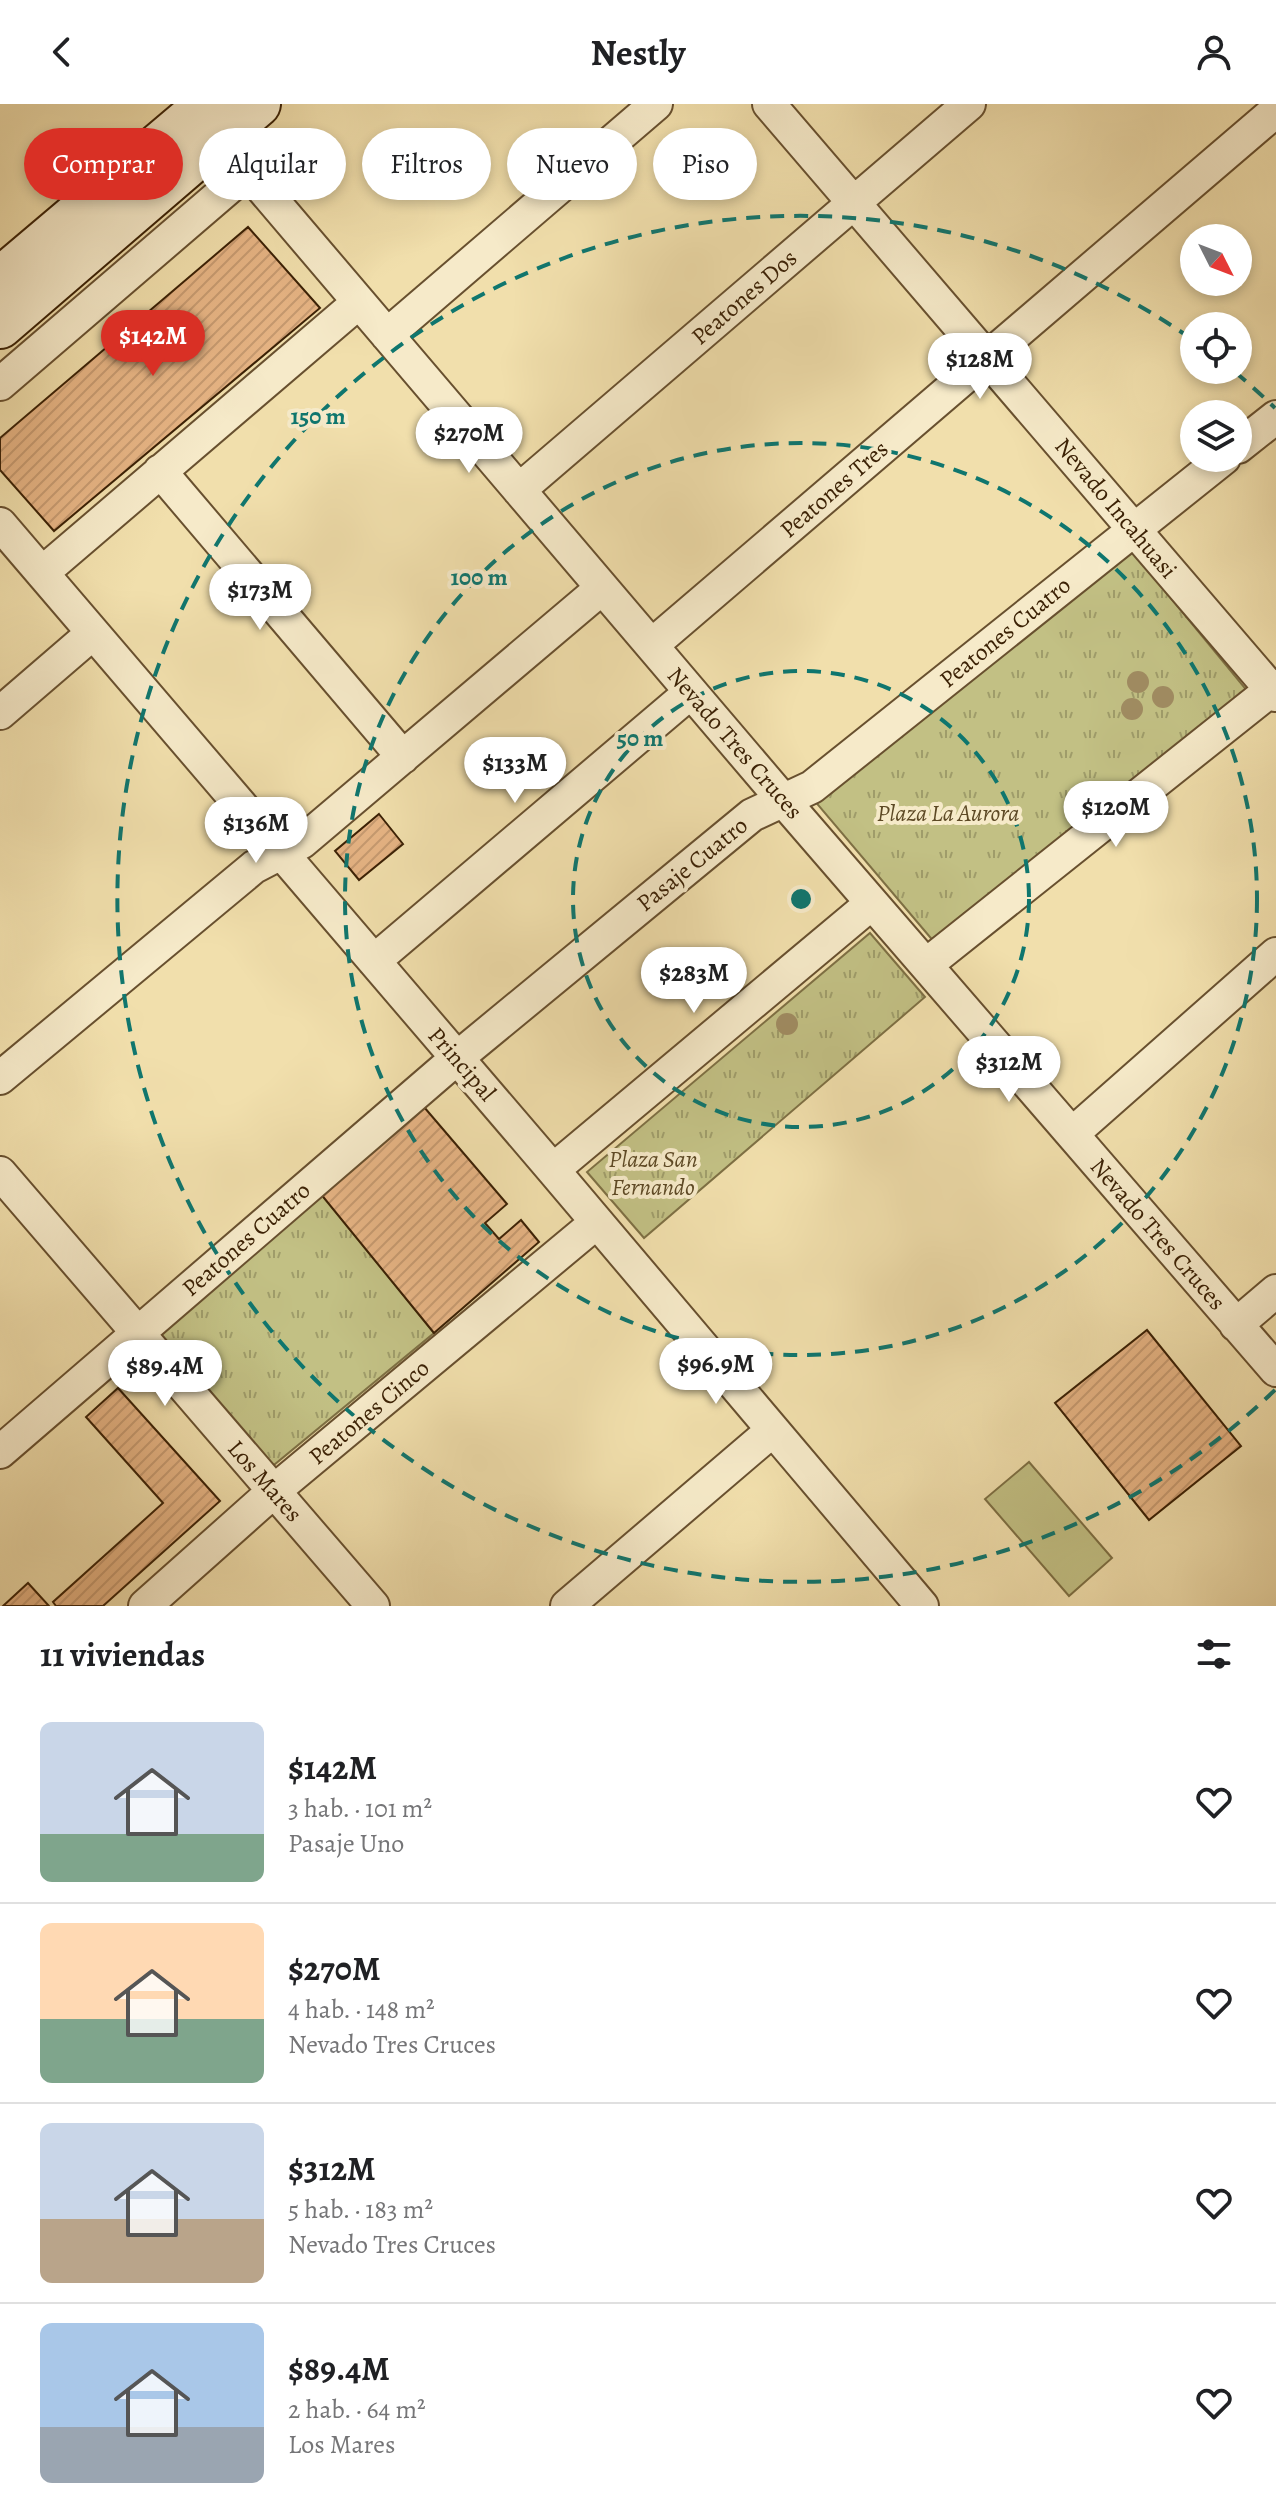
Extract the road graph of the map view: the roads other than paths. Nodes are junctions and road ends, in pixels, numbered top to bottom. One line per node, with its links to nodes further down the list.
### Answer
1 (258, 104): 6 (street)
2 (656, 104): 13 (street)
3 (769, 104): 9 (street, Nevado Incahuasi)
4 (969, 104): 9 (street, Peatones Dos)
5 (1272, 114): 14 (street, Peatones Tres)
6 (208, 118): 10 (street); 12 (street)
7 (214, 200): 15 (street)
8 (271, 200): 11 (street, Nevado Tres Cruces)
9 (854, 203): 14 (street, Nevado Incahuasi); 20 (street, Peatones Dos)
10 (0, 280)
11 (359, 302): 13 (street, Nevado Tres Cruces); 18 (street)
12 (0, 326)
13 (387, 335): 20 (street, Nevado Tres Cruces)
14 (987, 358): 22 (street, Nevado Incahuasi); 26 (street, Peatones Tres)
15 (0, 384)
16 (1276, 417): 17 (street)
17 (1252, 436)
18 (160, 471): 23 (street); 30 (street)
19 (1206, 472): 22 (street, Peatones Cuatro)
20 (519, 490): 24 (street, Nevado Tres Cruces)
21 (0, 524): 23 (street, Principal)
22 (1133, 529): 27 (street, Nevado Incahuasi); 31 (street, Peatones Cuatro)
23 (42, 573): 25 (street, Principal)
24 (602, 588): 26 (street, Nevado Tres Cruces); 30 (street)
25 (93, 633): 29 (street); 32 (street, Principal)
26 (652, 645): 28 (street, Nevado Tres Cruces)
27 (1274, 690): 36 (street)
28 (691, 692): 31 (street, Nevado Tres Cruces); 35 (street)
29 (0, 713)
30 (403, 757): 32 (street)
31 (783, 800): 33 (street, Nevado Tres Cruces); 37 (street, Pasaje Cuatro)
32 (282, 853): 35 (street, Principal); 38 (street)
33 (872, 903): 36 (street, Nevado Tres Cruces); 40 (street)
34 (1276, 954): 39 (street)
35 (374, 961): 37 (street, Principal)
36 (926, 965): 39 (street, Nevado Tres Cruces)
37 (457, 1058): 40 (street, Principal); 45 (street, Peatones Cuatro)
38 (0, 1078)
39 (1072, 1134): 44 (street, Nevado Tres Cruces)
40 (553, 1170): 42 (street, Principal)
41 (0, 1173): 45 (street, Los Mares)
42 (597, 1222): 47 (street, Principal); 49 (street, Peatones Cinco)
43 (1276, 1291): 44 (street)
44 (1236, 1325): 46 (street, Nevado Tres Cruces)
45 (137, 1332): 48 (street, Peatones Cuatro); 49 (street, Los Mares)
46 (1276, 1370)
47 (773, 1430): 52 (street); 53 (street, Principal)
48 (0, 1452)
49 (274, 1491): 50 (street, Peatones Cinco); 51 (street, Los Mares)
50 (145, 1606)
51 (373, 1606)
52 (567, 1606)
53 (922, 1606)

